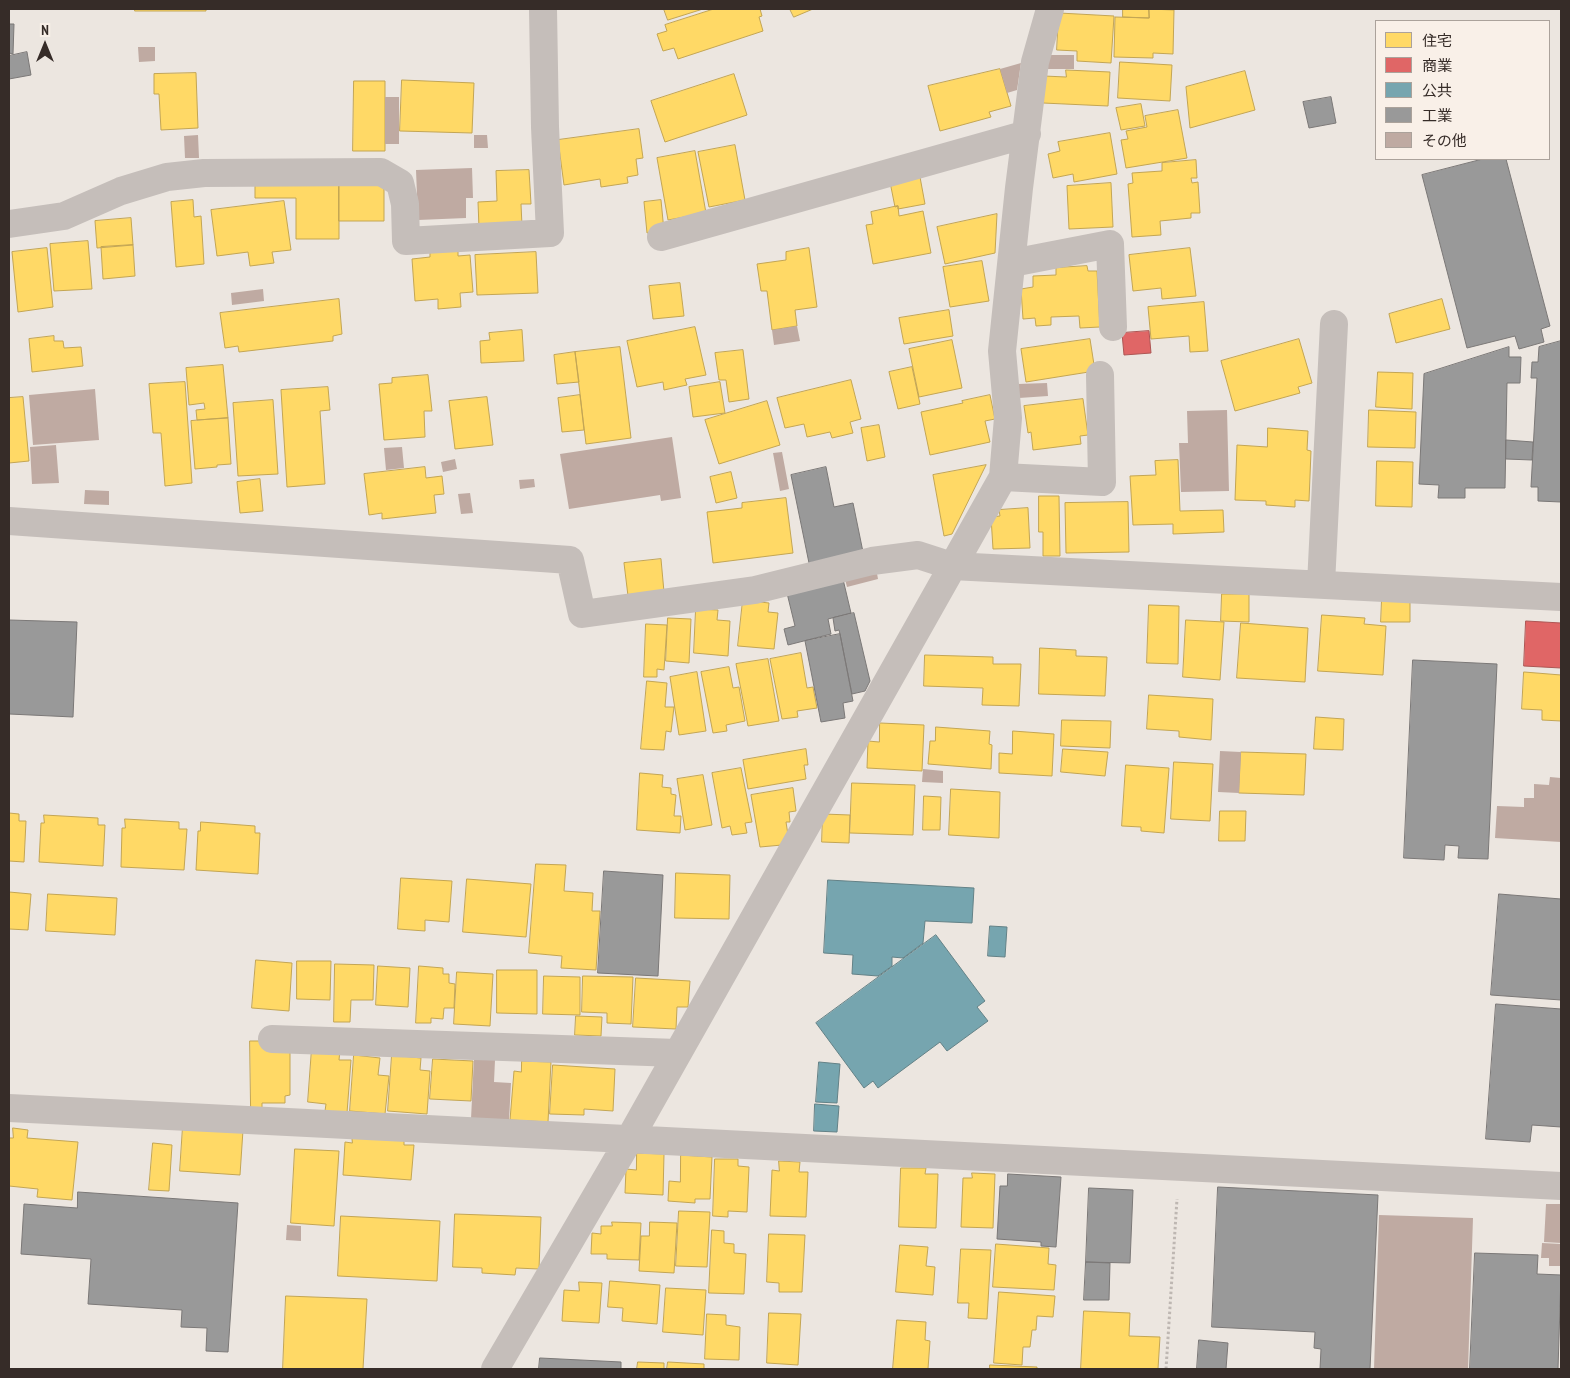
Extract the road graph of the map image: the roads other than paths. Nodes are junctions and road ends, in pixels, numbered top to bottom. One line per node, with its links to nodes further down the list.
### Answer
1 (543, 9): 4 (street)
2 (1050, 9): 3 (street)
3 (1027, 134): 5 (street); 6 (street)
4 (9, 224)
5 (661, 237)
6 (1012, 263): 8 (street); 10 (street)
7 (1334, 324): 13 (street)
8 (1113, 327)
9 (1100, 375): 10 (street)
10 (1003, 477): 12 (street)
11 (9, 521): 12 (street)
12 (952, 566): 13 (street); 16 (street)
13 (1321, 584): 14 (street)
14 (1561, 597)
15 (272, 1039): 16 (street)
16 (677, 1053): 18 (street)
17 (9, 1108): 18 (street)
18 (630, 1138): 19 (street); 20 (street)
19 (1561, 1186)
20 (495, 1369)

